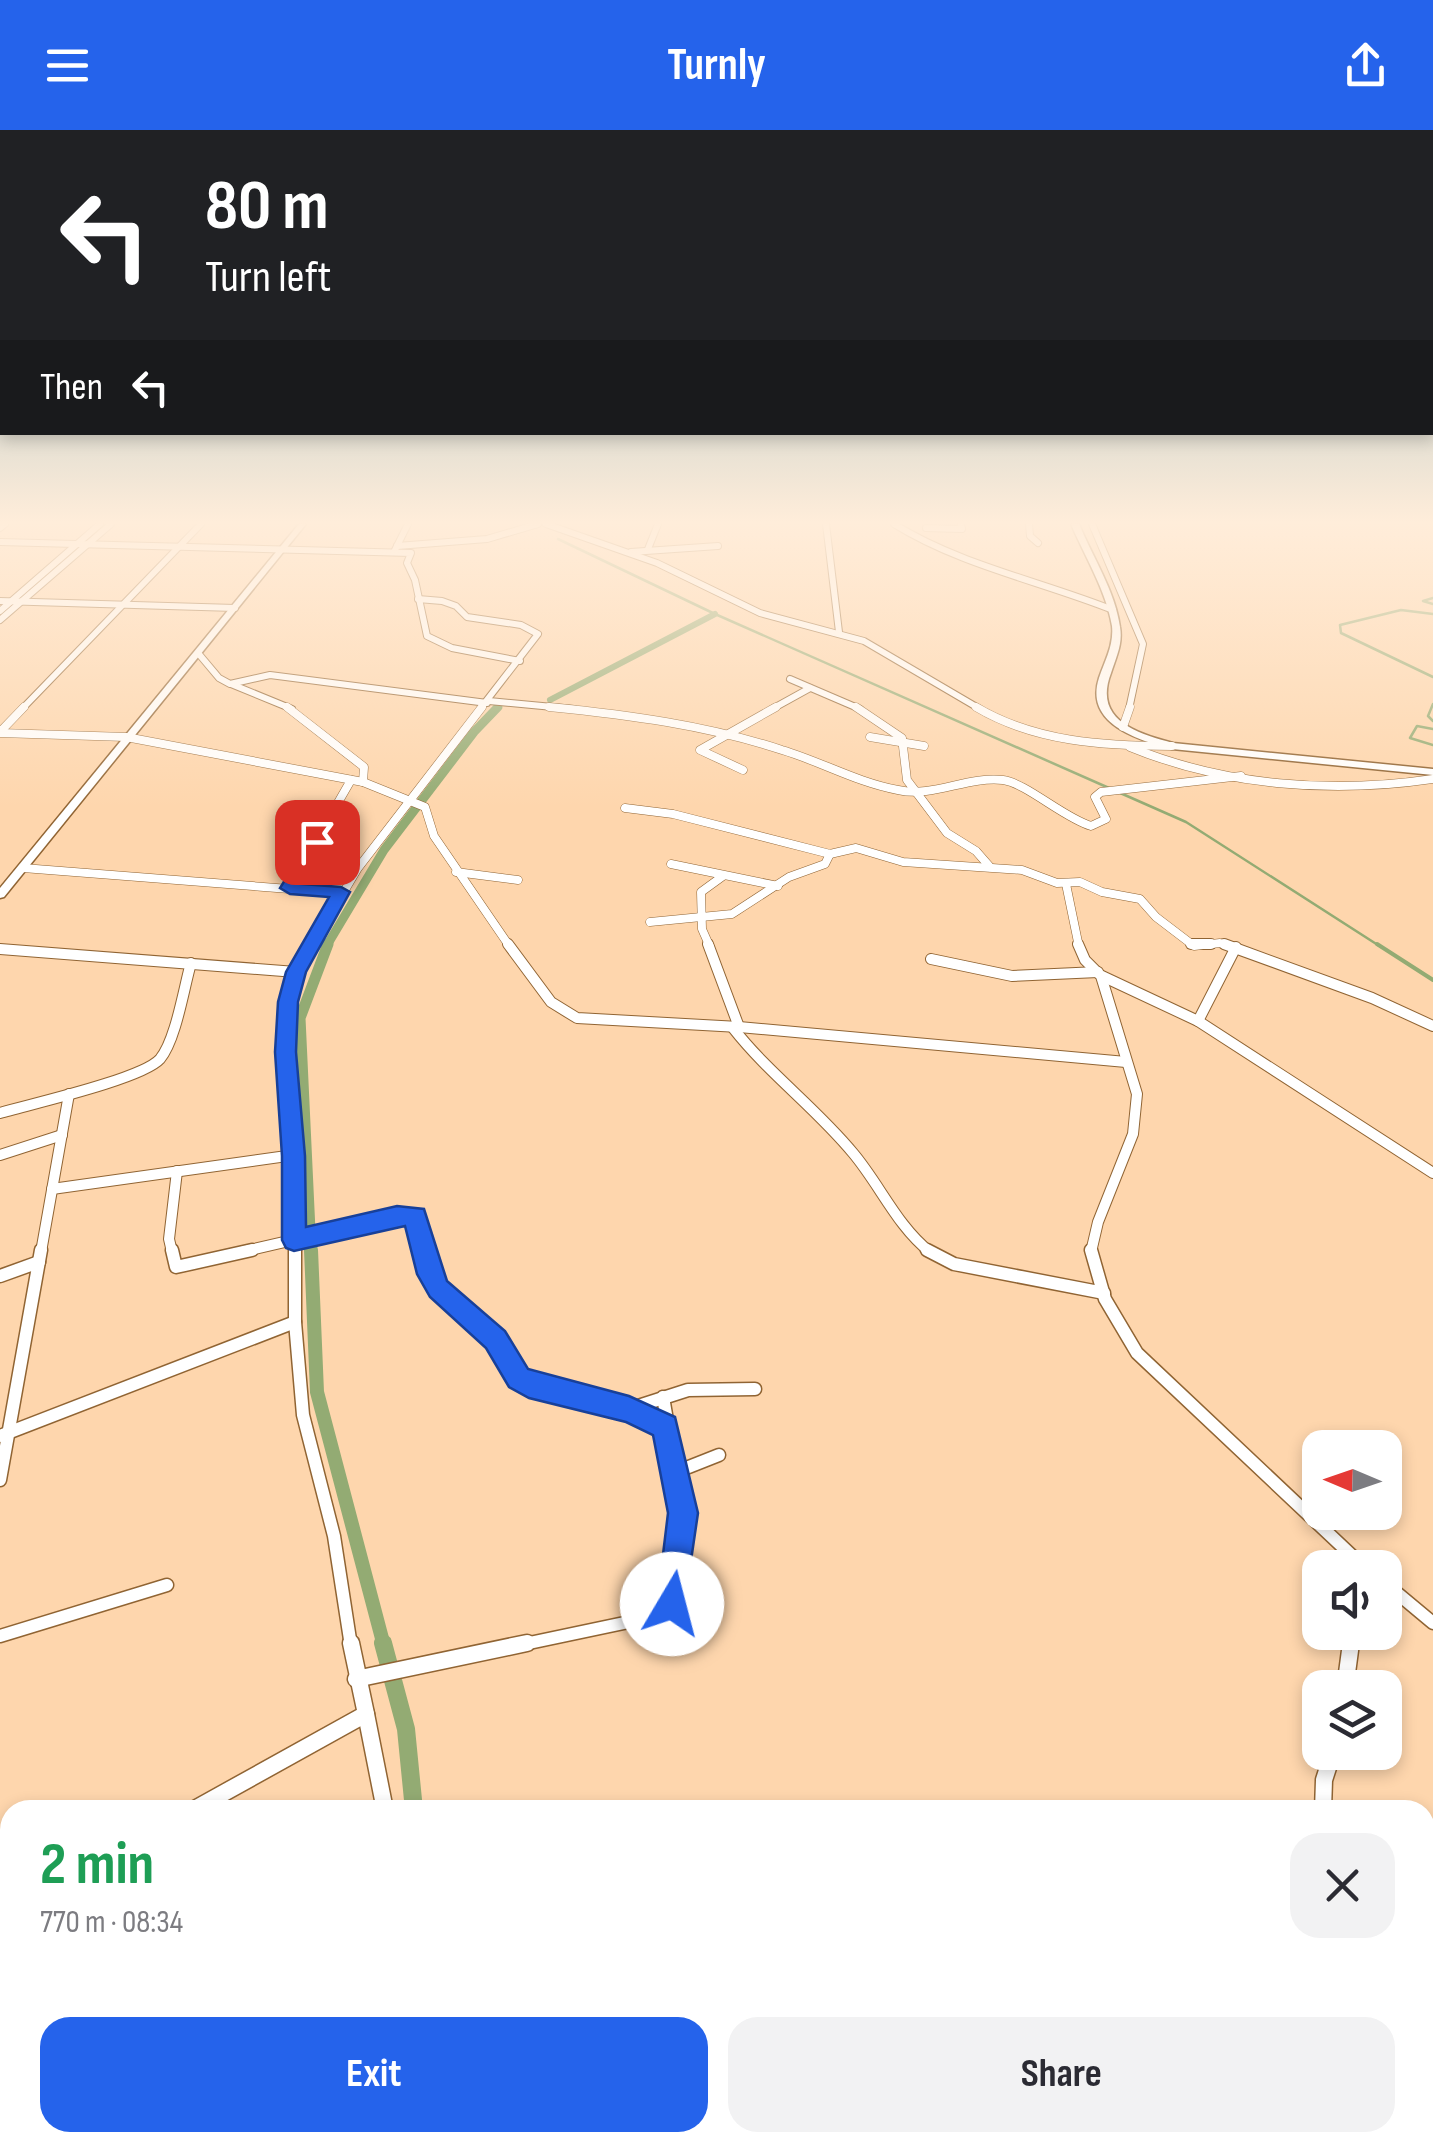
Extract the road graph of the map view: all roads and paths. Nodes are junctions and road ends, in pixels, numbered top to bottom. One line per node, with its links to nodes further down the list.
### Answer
1 (109, 618): 17 (street)
2 (226, 618): 10 (street)
3 (422, 618): 11 (street)
4 (469, 618): 11 (street)
5 (782, 618): 9 (street)
6 (836, 618): 9 (street)
7 (1114, 618): 16 (main road)
8 (1131, 618): 16 (street)
9 (839, 632): 23 (street)
10 (198, 653): 13 (street); 19 (street)
11 (520, 661): 15 (street)
12 (790, 679): 14 (street)
13 (230, 684): 15 (street); 29 (street)
14 (810, 688): 18 (street); 21 (street)
15 (488, 702): 18 (street); 31 (street)
16 (1123, 727): 24 (main road)
17 (0, 732): 19 (street)
18 (728, 733): 25 (street); 30 (street)
19 (126, 736): 28 (street); 35 (street)
20 (870, 737): 21 (street)
21 (905, 743): 22 (street); 30 (street)
22 (924, 746)
23 (1127, 746): 24 (street); 26 (street)
24 (1172, 746): 27 (main road)
25 (743, 770)
26 (1241, 776): 27 (street); 30 (street)
27 (1433, 776)
28 (351, 780): 29 (street); 42 (street)
29 (364, 782): 31 (street)
30 (919, 793): 36 (street)
31 (408, 800): 37 (street); 43 (street)
32 (625, 808): 33 (street)
33 (830, 854): 36 (street); 41 (street)
34 (671, 864): 38 (street)
35 (23, 868): 42 (street); 44 (street)
36 (990, 868): 40 (street)
37 (456, 872): 39 (street); 55 (street)
38 (723, 876): 41 (street); 45 (street)
39 (518, 880)
40 (1066, 884): 47 (street); 52 (street)
41 (778, 886): 45 (street)
42 (290, 888): 43 (street)
43 (341, 892): 51 (street)
44 (0, 895)
45 (701, 913): 46 (street); 55 (street)
46 (650, 922)
47 (1236, 947): 53 (street); 54 (street)
48 (0, 949): 50 (street)
49 (931, 959): 52 (street)
50 (192, 964): 51 (street); 57 (street)
51 (296, 972): 61 (street)
52 (1100, 974): 53 (street); 56 (street)
53 (1198, 1022): 63 (street)
54 (1433, 1026)
55 (736, 1028): 56 (street); 68 (street)
56 (1126, 1062): 68 (street)
57 (69, 1094): 58 (street); 59 (street)
58 (0, 1113)
59 (62, 1135): 60 (street); 64 (street)
60 (0, 1156)
61 (294, 1156): 62 (street); 65 (street)
62 (176, 1171): 64 (street); 65 (street)
63 (1433, 1172)
64 (52, 1189): 66 (street)
65 (295, 1240): 69 (street); 72 (street)
66 (40, 1262): 67 (street); 74 (street)
67 (0, 1276)
68 (1104, 1294): 78 (street)
69 (296, 1322): 74 (street); 83 (street)
70 (755, 1388): 71 (street)
71 (663, 1397): 72 (street); 73 (street)
72 (629, 1410): 73 (street)
73 (666, 1426): 76 (street)
74 (5, 1434): 77 (street)
75 (718, 1455): 76 (street)
76 (676, 1472): 83 (street)
77 (0, 1480)
78 (1343, 1550)
79 (167, 1585): 82 (street)
80 (1402, 1598): 81 (street)
81 (1433, 1622)
82 (0, 1636)
83 (357, 1678): 84 (street)
84 (366, 1714): 86 (street); 87 (street)
85 (1327, 1770): 88 (street)
86 (211, 1800)
87 (382, 1800)
88 (1323, 1800)

